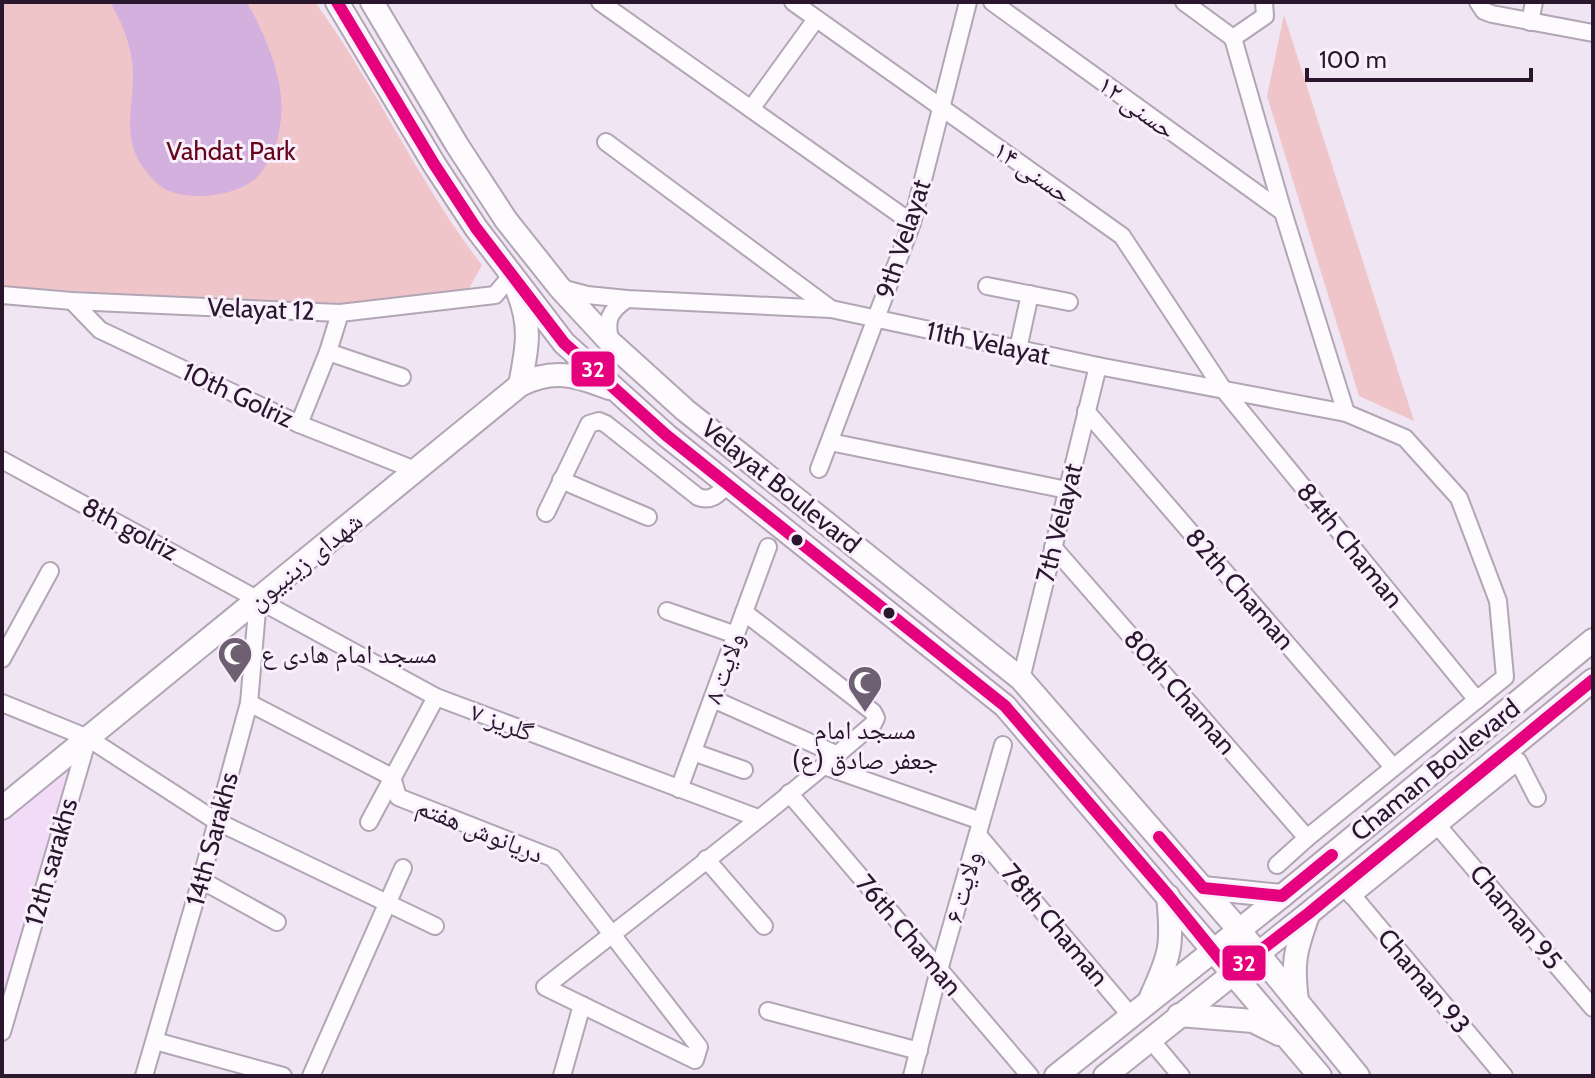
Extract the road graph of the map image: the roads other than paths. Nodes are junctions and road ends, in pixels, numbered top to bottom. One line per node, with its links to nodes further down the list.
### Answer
1 (337, 2): 20 (main road, Velayat Boulevard)
2 (372, 2): 22 (main road, Velayat Boulevard)
3 (600, 2): 16 (street)
4 (793, 2): 11 (street, حسنی ۱۴)
5 (968, 2): 15 (street, 9th Velayat)
6 (992, 2): 18 (street, حسنی ۱۲)
7 (1184, 2): 14 (street)
8 (1264, 2): 14 (street)
9 (1534, 2): 12 (street)
10 (1481, 6): 12 (street)
11 (816, 19): 15 (street, حسنی ۱۴); 16 (street)
12 (1530, 22): 13 (street)
13 (1593, 33)
14 (1233, 38): 18 (street)
15 (941, 106): 19 (street, 9th Velayat); 37 (street, حسنی ۱۴)
16 (751, 109): 19 (street)
17 (606, 142): 28 (street)
18 (1283, 212): 40 (street)
19 (912, 223): 30 (street, 9th Velayat)
20 (511, 276): 29 (street, Velayat 12); 36 (main road); 38 (main road, Velayat Boulevard)
21 (987, 286): 23 (street)
22 (560, 288): 25 (street, 11th Velayat); 31 (main road, Velayat Boulevard)
23 (1030, 294): 27 (street); 32 (street)
24 (2, 295): 26 (street, Velayat 12)
25 (627, 299): 28 (street, 11th Velayat); 31 (street)
26 (72, 301): 29 (street, Velayat 12); 41 (street, 10th Golriz)
27 (1069, 302)
28 (831, 309): 30 (street, 11th Velayat)
29 (340, 313): 33 (street)
30 (876, 319): 32 (street, 11th Velayat); 42 (street, 9th Velayat)
31 (611, 343): 60 (main road, Velayat Boulevard)
32 (1018, 349): 34 (street, 11th Velayat)
33 (328, 352): 35 (street); 41 (street)
34 (1098, 366): 37 (street, 11th Velayat); 39 (street, 7th Velayat)
35 (402, 377)
36 (520, 385): 38 (main road); 45 (main road, شهدای زینبیون)
37 (1223, 389): 40 (street, 11th Velayat); 64 (street, 84th Chaman)
38 (618, 392): 47 (main road, Velayat Boulevard)
39 (1086, 411): 48 (street, 7th Velayat); 72 (street, 82th Chaman)
40 (1346, 413): 64 (street, 11th Velayat)
41 (299, 424): 45 (street, 10th Golriz)
42 (830, 442): 44 (street, 9th Velayat); 48 (street)
43 (2, 460): 54 (street, 8th golriz)
44 (819, 469)
45 (415, 470): 54 (main road, شهدای زینبیون)
46 (561, 480): 47 (street); 49 (street); 50 (street)
47 (728, 484): 91 (main road, Velayat Boulevard)
48 (1067, 490): 52 (street, 7th Velayat)
49 (546, 513)
50 (648, 517)
51 (768, 547): 56 (street, ولایت ۸)
52 (1053, 547): 60 (street, 7th Velayat); 84 (street, 80th Chaman)
53 (50, 571): 59 (street)
54 (258, 599): 62 (street, گلریز ۷); 66 (street, 14th Sarakhs); 67 (main road, شهدای زینبیون)
55 (667, 611): 57 (street)
56 (744, 612): 57 (street, ولایت ۸); 70 (street)
57 (736, 635): 63 (street, ولایت ۸)
58 (1593, 640): 92 (main road, Chaman Boulevard)
59 (2, 659)
60 (1021, 679): 89 (main road, Velayat Boulevard)
61 (1593, 680): 90 (main road, Chaman Boulevard)
62 (436, 697): 74 (street); 75 (street, گلریز ۷)
63 (713, 699): 69 (street, ولایت ۸); 70 (street)
64 (1477, 700): 72 (street)
65 (2, 703): 67 (street)
66 (249, 703): 74 (street, دریانوش هفتم); 80 (street, 14th Sarakhs)
67 (88, 738): 78 (main road, شهدای زینبیون); 80 (street); 110 (street, 12th sarakhs)
68 (1003, 745): 83 (street, ولایت ۶)
69 (693, 752): 73 (street); 75 (street, ولایت ۸)
70 (838, 755): 71 (street)
71 (824, 766): 76 (street); 83 (street)
72 (1393, 767): 84 (street)
73 (744, 770)
74 (392, 777): 81 (street); 99 (street, دریانوش هفتم)
75 (679, 789): 79 (street, گلریز ۷)
76 (789, 793): 79 (street); 102 (street, 76th Chaman)
77 (1537, 798): 82 (street)
78 (2, 808)
79 (758, 818): 85 (street)
80 (216, 821): 88 (street, 14th Sarakhs); 93 (street)
81 (369, 822)
82 (1438, 826): 90 (street); 106 (street, Chaman 95)
83 (980, 828): 102 (street, ولایت ۶); 107 (street, 78th Chaman)
84 (1307, 838): 86 (street)
85 (706, 859): 97 (street); 99 (street)
86 (1277, 865)
87 (403, 868): 93 (street)
88 (201, 880): 95 (street); 113 (street, 14th Sarakhs)
89 (1203, 888): 92 (main road); 98 (main road, Velayat Boulevard)
90 (1348, 890): 94 (main road, Chaman Boulevard); 126 (street, Chaman 93)
91 (1168, 895): 100 (main road, Velayat Boulevard); 107 (main road)
92 (1282, 896): 98 (main road, Chaman Boulevard)
93 (388, 903): 96 (street); 117 (street)
94 (1309, 913): 101 (main road, Chaman Boulevard); 104 (main road)
95 (277, 922)
96 (435, 926)
97 (764, 926)
98 (1239, 930): 100 (main road, Chaman Boulevard); 101 (main road, Velayat Boulevard)
99 (613, 933): 105 (street); 105 (street)
100 (1213, 951): 103 (main road, Velayat Boulevard); 107 (main road)
101 (1258, 954): 103 (main road, Chaman Boulevard); 104 (main road)
102 (939, 970): 114 (street, ولایت ۶); 120 (street, 76th Chaman)
103 (1231, 973): 109 (main road); 111 (main road)
104 (1297, 1002): 125 (main road)
105 (582, 1005): 118 (street)
106 (1593, 1008)
107 (1140, 1009): 121 (main road)
108 (768, 1011): 114 (street)
109 (1179, 1015): 111 (main road); 112 (main road)
110 (2, 1032)
111 (1287, 1038): 124 (main road)
112 (1150, 1039): 122 (main road); 123 (street)
113 (155, 1041): 115 (street, 14th Sarakhs); 116 (street)
114 (919, 1051): 119 (street, ولایت ۶)
115 (144, 1076)
116 (283, 1076)
117 (311, 1076)
118 (562, 1076)
119 (912, 1076)
120 (1030, 1076)
121 (1056, 1076)
122 (1105, 1076)
123 (1181, 1076)
124 (1320, 1076)
125 (1358, 1076)
126 (1504, 1076)

